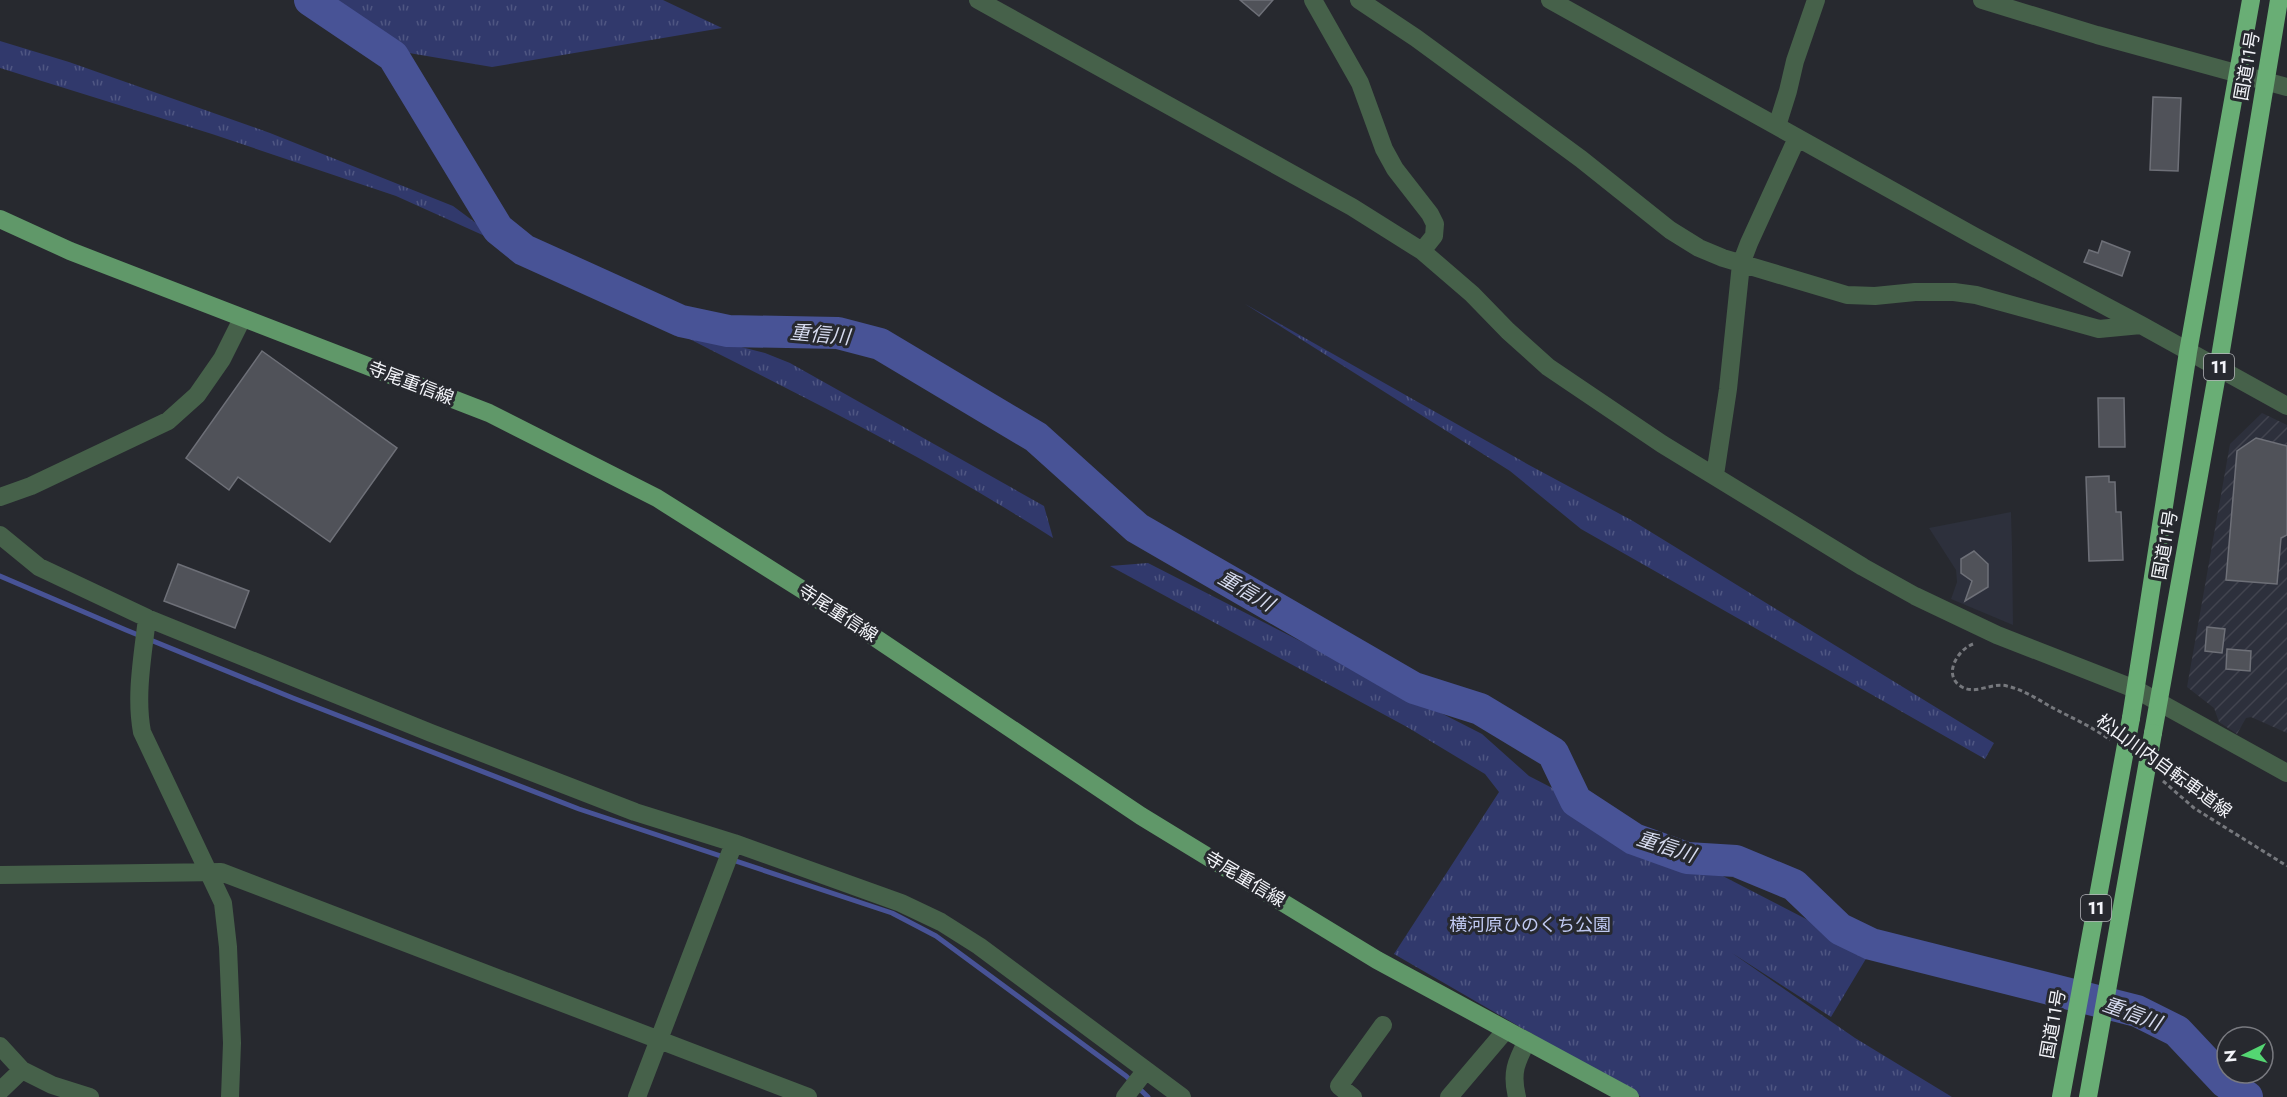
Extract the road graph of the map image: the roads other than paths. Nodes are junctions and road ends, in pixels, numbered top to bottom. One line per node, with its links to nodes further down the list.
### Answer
1 (978, 0): 15 (street)
2 (1313, 0): 15 (street)
3 (1359, 0): 16 (street)
4 (1550, 0): 12 (street)
5 (1816, 0): 12 (street)
6 (1982, 0): 9 (street)
7 (2252, 0): 9 (highway, 国道11号 / 11)
8 (2279, 0): 10 (highway, 国道11号 / 11)
9 (2237, 74): 10 (street); 19 (highway, 国道11号 / 11)
10 (2265, 81): 11 (street); 20 (highway, 国道11号 / 11)
11 (2287, 87)
12 (1777, 126): 13 (street)
13 (1797, 138): 16 (street); 18 (street)
14 (0, 219): 17 (main road, 寺尾重信線)
15 (1422, 251): 22 (street)
16 (1742, 264): 18 (street); 22 (street)
17 (242, 319): 23 (street); 33 (main road, 寺尾重信線)
18 (2141, 325): 19 (street)
19 (2188, 352): 20 (street); 26 (highway, 国道11号 / 11)
20 (2218, 369): 21 (street); 27 (highway, 国道11号 / 11)
21 (2287, 406)
22 (1715, 475): 26 (street)
23 (0, 497)
24 (0, 535): 25 (street)
25 (147, 618): 29 (street); 30 (street)
26 (2135, 689): 27 (street); 50 (highway, 国道11号 / 11, bridge)
27 (2158, 702): 28 (street); 51 (highway, 国道11号 / 11, bridge)
28 (2287, 772)
29 (734, 843): 34 (street); 38 (street)
30 (207, 871): 31 (street); 34 (street); 41 (street)
31 (0, 875)
32 (1383, 1025): 46 (street)
33 (1506, 1030): 35 (main road, 寺尾重信線); 47 (street)
34 (660, 1039): 42 (street); 43 (street)
35 (1527, 1041): 48 (street); 49 (main road, 寺尾重信線)
36 (0, 1046): 37 (street)
37 (22, 1070): 39 (street); 40 (street)
38 (1146, 1070): 44 (street); 45 (street)
39 (0, 1091)
40 (90, 1097)
41 (230, 1097)
42 (637, 1097)
43 (808, 1097)
44 (1125, 1097)
45 (1182, 1097)
46 (1353, 1097)
47 (1449, 1097)
48 (1517, 1097)
49 (1630, 1097)
50 (2061, 1097)
51 (2088, 1097)

